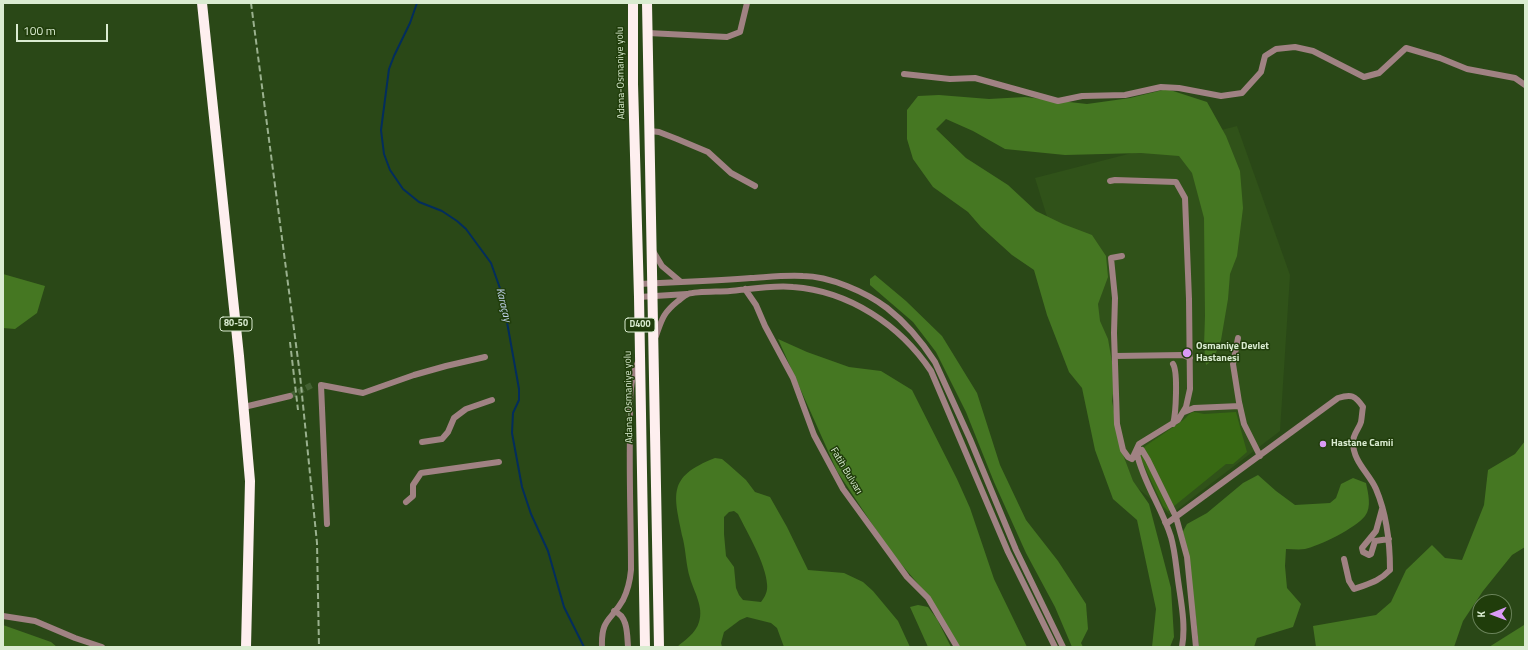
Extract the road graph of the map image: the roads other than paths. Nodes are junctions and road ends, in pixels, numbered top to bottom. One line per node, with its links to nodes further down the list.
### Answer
1 (202, 3): 32 (highway, 80-50)
2 (209, 3): 32 (highway)
3 (633, 3): 16 (highway, Adana-Osmaniye yolu / D400)
4 (647, 3): 6 (highway, D400)
5 (747, 3): 6 (street)
6 (648, 32): 9 (highway, D400)
7 (904, 74): 8 (street)
8 (1525, 85)
9 (650, 131): 11 (street); 12 (highway, D400)
10 (1110, 181): 26 (street)
11 (754, 186)
12 (653, 250): 14 (street); 15 (highway, D400)
13 (1122, 256): 23 (street)
14 (682, 282): 15 (street); 58 (street)
15 (653, 283): 16 (street); 19 (highway, D400)
16 (639, 284): 20 (highway, Adana-Osmaniye yolu / D400)
17 (745, 289): 18 (street); 56 (street, Fatih Bulvarı); 57 (street)
18 (687, 294): 19 (street); 22 (street)
19 (653, 296): 20 (street); 22 (highway, D400)
20 (639, 297): 25 (highway, Adana-Osmaniye yolu / D400)
21 (1238, 338): 33 (street)
22 (653, 345): 55 (highway, D400)
23 (1115, 356): 26 (street); 38 (street)
24 (485, 357): 29 (street)
25 (640, 358): 47 (street); 54 (highway, Adana-Osmaniye yolu / D400)
26 (1190, 358): 34 (street)
27 (1173, 364): 35 (street)
28 (314, 384): 29 (street)
29 (321, 386): 44 (street)
30 (290, 396): 32 (street)
31 (492, 400): 36 (street)
32 (247, 406): 50 (highway, 80-50); 51 (highway)
33 (1240, 406): 34 (street); 37 (street)
34 (1184, 412): 35 (street)
35 (1173, 424): 38 (street)
36 (422, 442)
37 (1260, 456): 41 (street); 42 (street)
38 (1132, 459): 42 (street); 43 (street)
39 (500, 462): 40 (street)
40 (406, 502)
41 (1382, 507): 45 (street); 45 (street)
42 (1176, 517): 43 (street); 60 (street)
43 (1165, 522): 59 (street)
44 (327, 524)
45 (1389, 539): 46 (street)
46 (1344, 559)
47 (614, 611): 52 (street); 53 (street)
48 (3, 616): 49 (street)
49 (102, 647)
50 (246, 647)
51 (250, 647)
52 (602, 647)
53 (628, 647)
54 (645, 647)
55 (658, 647)
56 (957, 647)
57 (1055, 647)
58 (1063, 647)
59 (1182, 647)
60 (1196, 647)

